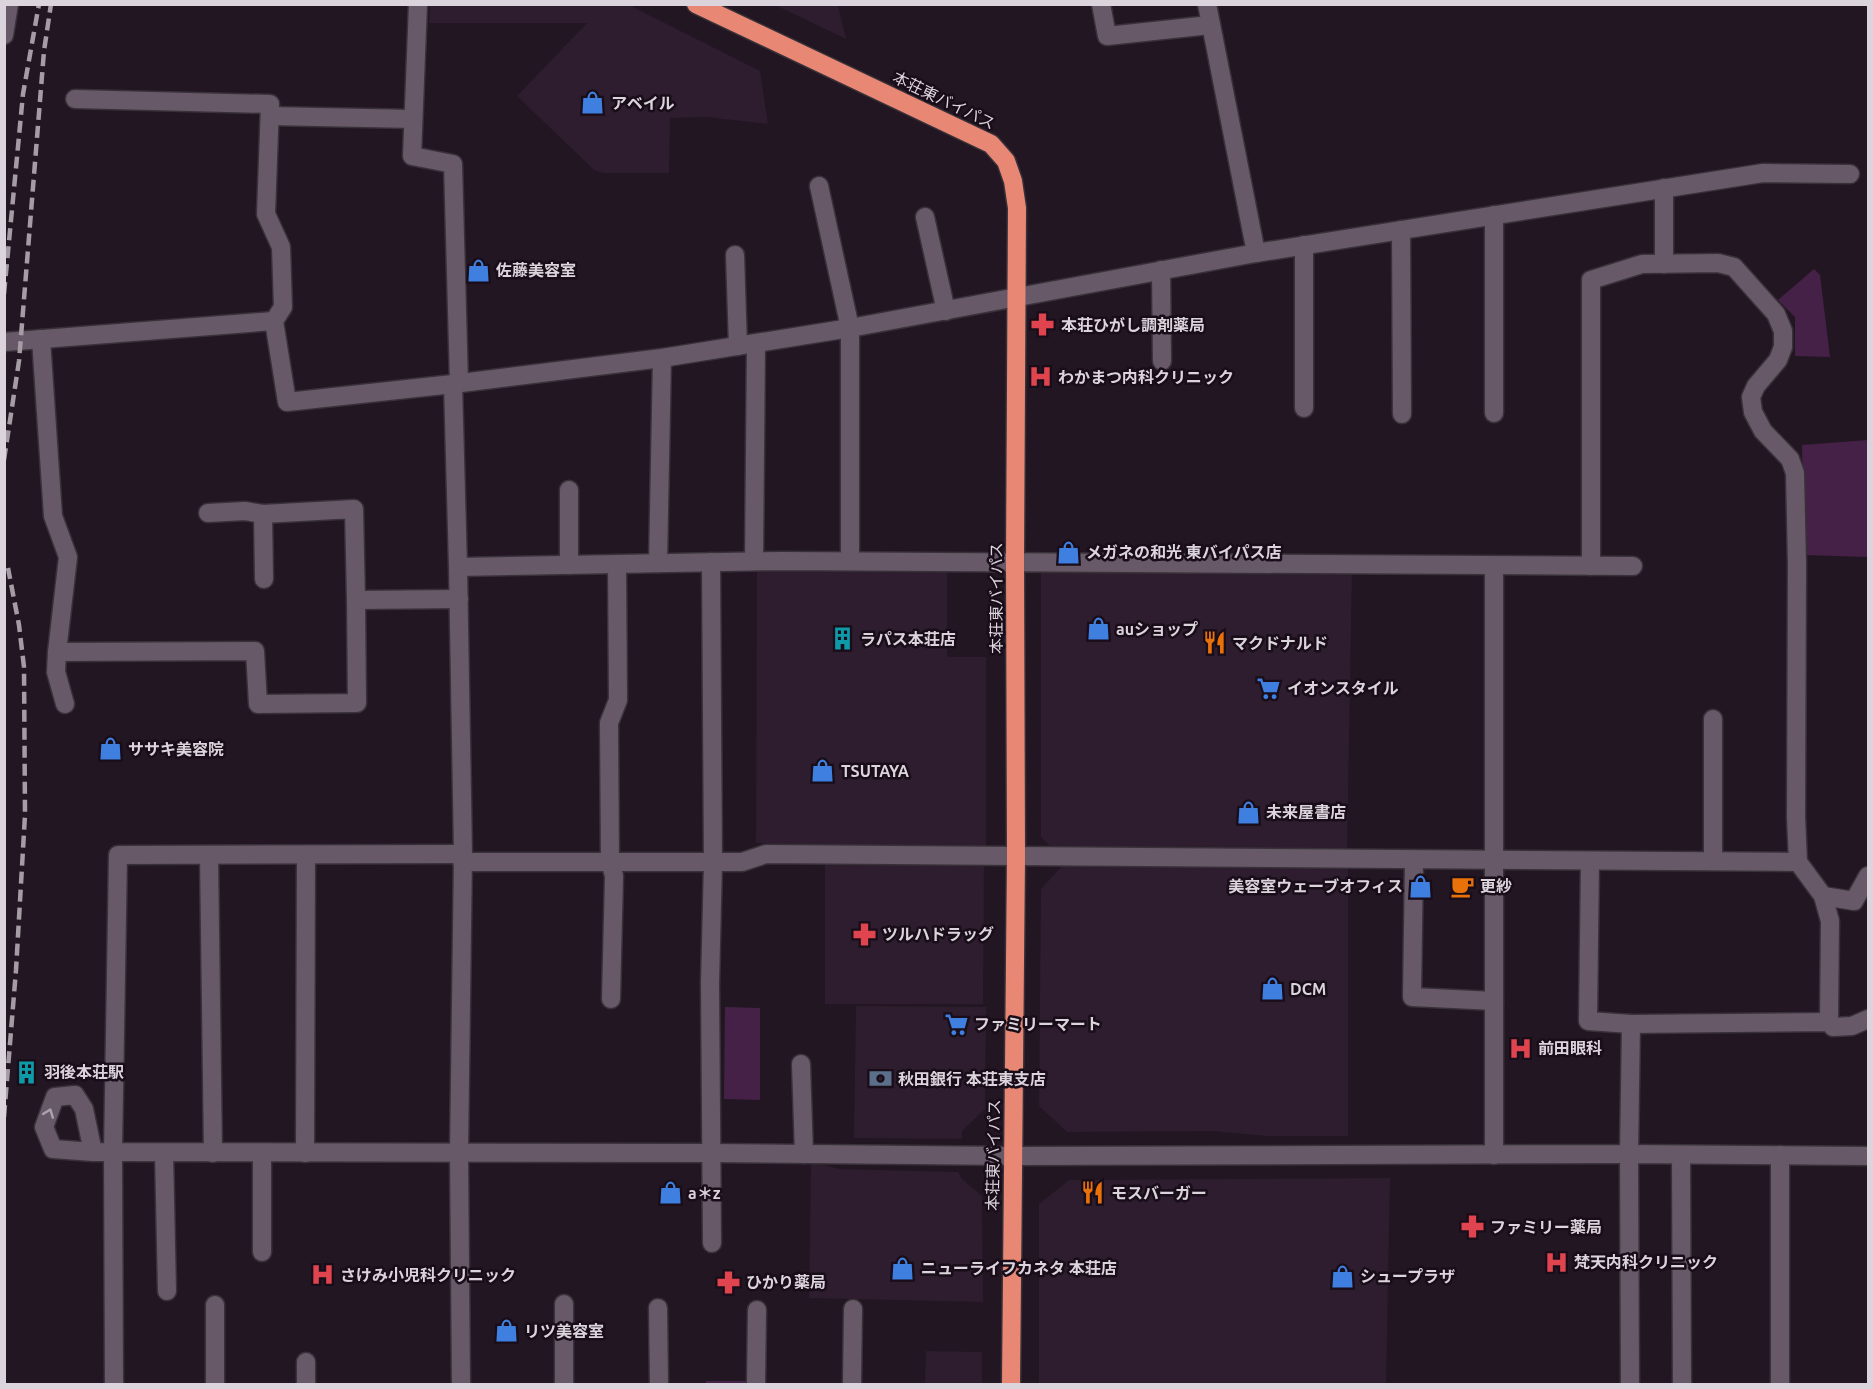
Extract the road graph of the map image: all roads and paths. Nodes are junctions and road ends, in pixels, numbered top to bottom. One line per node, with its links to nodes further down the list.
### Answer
1 (9, 4): 7 (street)
2 (418, 4): 10 (street)
3 (696, 4): 22 (highway, 本荘東バイパス)
4 (1101, 4): 6 (street)
5 (1207, 4): 6 (street)
6 (1210, 25): 18 (street)
7 (4, 35)
8 (75, 99): 9 (street)
9 (270, 116): 10 (street); 24 (street)
10 (413, 119): 31 (street)
11 (1850, 174): 13 (street)
12 (819, 186): 25 (street)
13 (1664, 188): 14 (street); 20 (street)
14 (1494, 215): 16 (street); 33 (street)
15 (925, 217): 23 (street)
16 (1401, 230): 17 (street); 34 (street)
17 (1304, 245): 18 (street); 32 (street)
18 (1256, 253): 21 (street)
19 (735, 255): 28 (street)
20 (1664, 264): 46 (street); 64 (street)
21 (1161, 270): 22 (street); 30 (street)
22 (1017, 297): 23 (street); 40 (highway, 本荘東バイパス)
23 (946, 311): 25 (street)
24 (274, 321): 26 (street); 31 (street)
25 (850, 328): 28 (street); 39 (street)
26 (41, 339): 27 (street); 52 (street)
27 (4, 342)
28 (747, 345): 29 (street); 38 (street)
29 (662, 358): 31 (street); 42 (street)
30 (1162, 361)
31 (456, 384): 48 (street)
32 (1304, 408)
33 (1494, 413)
34 (1402, 414)
35 (569, 490): 44 (street)
36 (208, 513): 37 (street)
37 (263, 514): 49 (street); 51 (street)
38 (754, 561): 39 (street); 41 (street)
39 (850, 561): 40 (street)
40 (1015, 561): 45 (street); 57 (highway, 本荘東バイパス)
41 (711, 562): 42 (street); 65 (street)
42 (658, 563): 43 (street)
43 (617, 564): 44 (street); 61 (street)
44 (569, 565): 48 (street)
45 (1494, 566): 46 (street); 59 (street)
46 (1591, 566): 47 (street)
47 (1633, 566)
48 (459, 567): 50 (street)
49 (264, 579)
50 (459, 599): 51 (street); 58 (street)
51 (356, 600): 52 (street)
52 (57, 652): 53 (street)
53 (65, 704)
54 (1713, 719): 63 (street)
55 (209, 855): 56 (street); 75 (street); 77 (street)
56 (306, 855): 58 (street); 78 (street)
57 (1016, 856): 60 (street); 65 (street); 87 (highway, 本荘東バイパス)
58 (462, 858): 61 (street); 81 (street)
59 (1495, 859): 60 (street); 62 (street); 69 (street)
60 (1414, 860): 69 (street)
61 (610, 861): 65 (street); 68 (street)
62 (1590, 861): 63 (street); 72 (street)
63 (1713, 861): 64 (street)
64 (1798, 862): 67 (street)
65 (713, 863): 79 (street)
66 (1869, 876): 67 (street)
67 (1823, 896): 71 (street)
68 (611, 999)
69 (1494, 1001): 84 (street)
70 (1869, 1019): 71 (street)
71 (1828, 1022): 72 (street)
72 (1631, 1024): 83 (street)
73 (801, 1064): 82 (street)
74 (93, 1152): 75 (street)
75 (113, 1152): 76 (street); 98 (street)
76 (164, 1153): 77 (street); 91 (street)
77 (213, 1153): 80 (street)
78 (304, 1153): 80 (street); 81 (street)
79 (711, 1153): 81 (street); 82 (street); 89 (street)
80 (262, 1154): 90 (street)
81 (459, 1154): 101 (street)
82 (809, 1154): 87 (street)
83 (1629, 1154): 84 (street); 85 (street); 107 (street)
84 (1494, 1155): 87 (street)
85 (1681, 1155): 86 (street); 108 (street)
86 (1780, 1155): 88 (street); 109 (street)
87 (1013, 1156): 106 (highway, 本荘東バイパス)
88 (1869, 1156)
89 (712, 1244)
90 (262, 1252)
91 (167, 1291)
92 (564, 1304): 102 (street)
93 (215, 1305): 99 (street)
94 (658, 1308): 103 (street)
95 (853, 1309): 105 (street)
96 (757, 1310): 104 (street)
97 (306, 1362): 100 (street)
98 (114, 1384)
99 (215, 1384)
100 (306, 1384)
101 (461, 1384)
102 (564, 1384)
103 (659, 1384)
104 (756, 1384)
105 (852, 1384)
106 (1011, 1384)
107 (1630, 1384)
108 (1682, 1384)
109 (1780, 1384)

